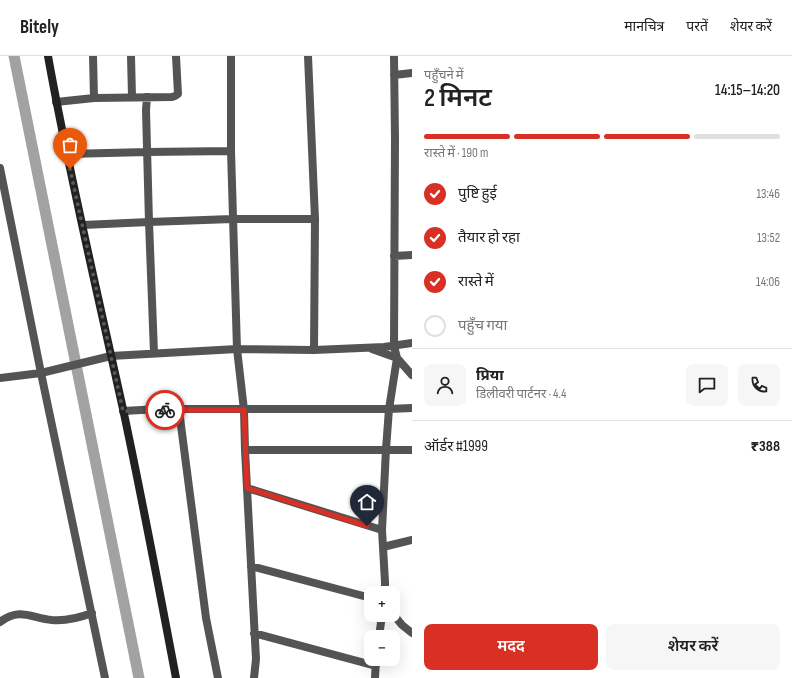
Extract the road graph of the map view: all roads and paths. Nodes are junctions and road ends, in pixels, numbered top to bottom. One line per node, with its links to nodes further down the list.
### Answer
1 (48, 56): 13 (main road)
2 (93, 56): 12 (street)
3 (131, 56): 10 (street)
4 (176, 56): 11 (street)
5 (231, 56): 14 (street)
6 (308, 56): 19 (street)
7 (394, 56): 9 (street)
8 (412, 74): 9 (street)
9 (394, 75): 23 (street)
10 (132, 97): 11 (street); 12 (street)
11 (147, 97): 15 (street)
12 (94, 98): 13 (street)
13 (56, 102): 16 (main road)
14 (231, 151): 15 (street); 18 (street)
15 (147, 152): 16 (street); 20 (street)
16 (67, 154): 21 (main road)
17 (0, 168): 32 (street)
18 (232, 219): 19 (street); 20 (street); 27 (street)
19 (315, 219): 28 (street)
20 (149, 222): 21 (street); 29 (street)
21 (82, 225): 30 (main road)
22 (412, 254): 23 (street)
23 (394, 256): 25 (street)
24 (412, 343): 25 (street)
25 (394, 346): 26 (street); 31 (street)
26 (368, 347): 28 (street); 31 (street)
27 (237, 349): 28 (street); 29 (street); 38 (street)
28 (314, 350)
29 (154, 353): 30 (street)
30 (111, 356): 32 (street); 39 (main road)
31 (397, 358): 33 (street); 36 (street)
32 (41, 373): 34 (street); 50 (street)
33 (412, 375)
34 (0, 378)
35 (412, 408): 36 (street)
36 (389, 409): 38 (street); 40 (street)
37 (179, 410): 38 (street); 39 (street); 61 (street)
38 (244, 410): 41 (street)
39 (123, 411): 60 (main road)
40 (386, 449): 41 (street); 42 (street); 44 (street)
41 (245, 450): 43 (street)
42 (412, 450)
43 (247, 488): 44 (street); 47 (street)
44 (382, 530): 46 (street)
45 (412, 540): 46 (street)
46 (383, 547): 48 (street)
47 (252, 566): 49 (street); 55 (street)
48 (385, 586)
49 (364, 596)
50 (92, 614): 52 (street); 59 (street)
51 (412, 621): 54 (street)
52 (0, 622)
53 (400, 622): 54 (street)
54 (402, 625): 56 (street)
55 (254, 633): 57 (street); 62 (street)
56 (412, 633)
57 (364, 659)
58 (376, 666): 63 (street)
59 (105, 678)
60 (176, 678)
61 (218, 678)
62 (254, 678)
63 (375, 678)

